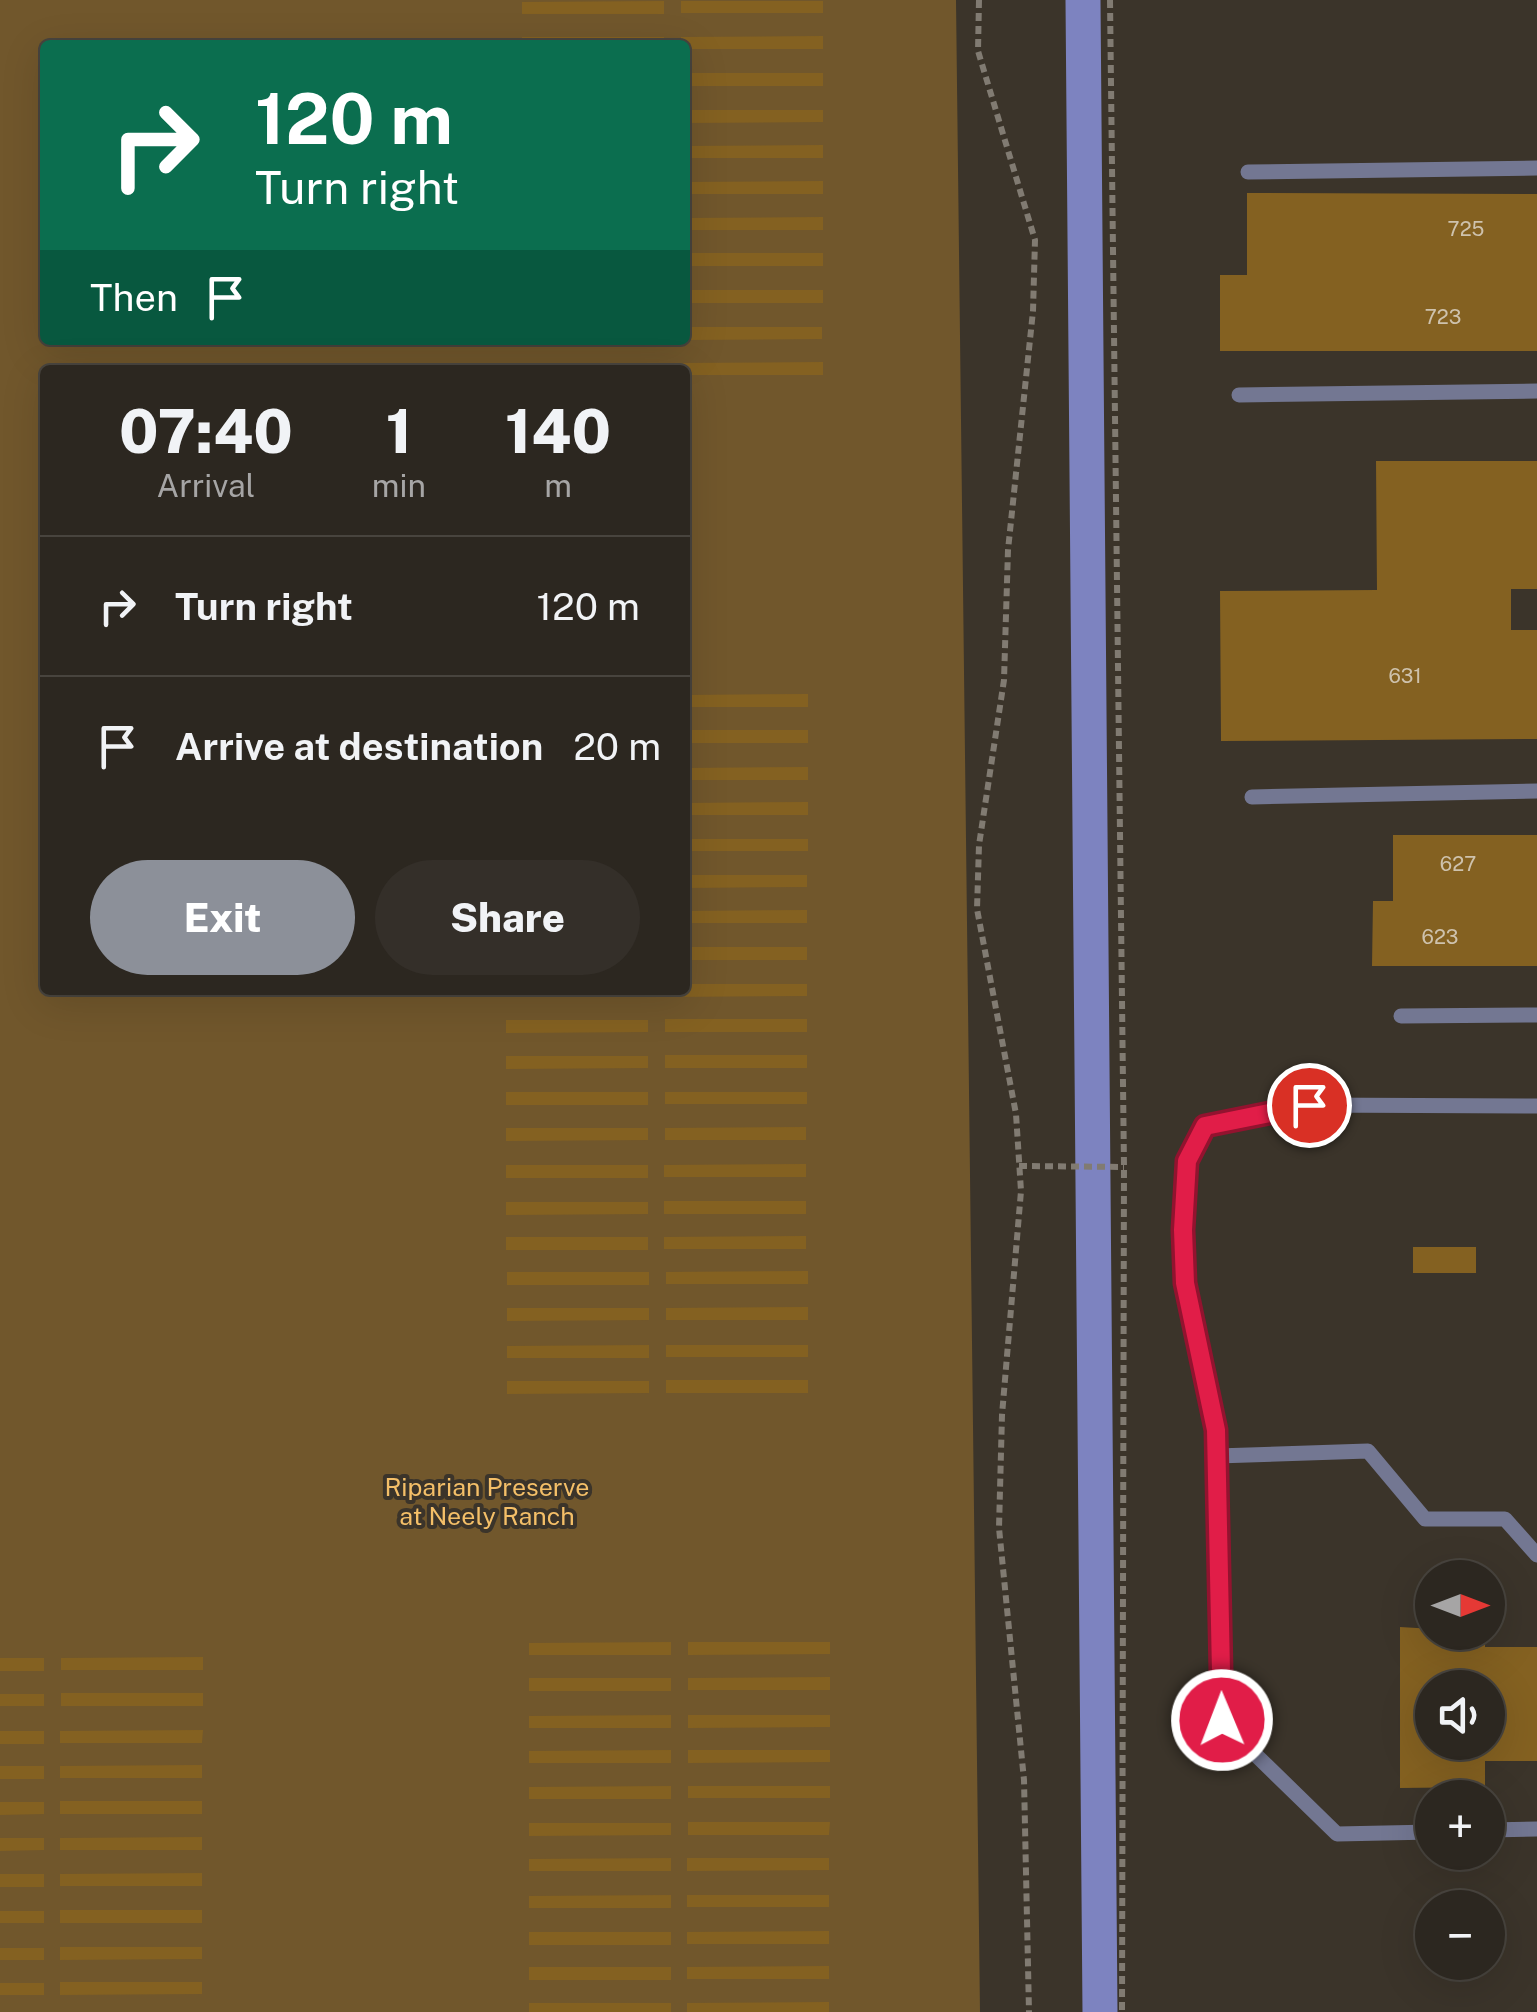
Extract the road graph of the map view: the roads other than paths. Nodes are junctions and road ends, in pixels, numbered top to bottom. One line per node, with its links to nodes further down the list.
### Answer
1 (1537, 168): 2 (lane)
2 (1248, 172)
3 (1537, 391): 4 (lane)
4 (1238, 395)
5 (1537, 792): 6 (lane)
6 (1252, 797)
7 (1537, 1015): 8 (lane)
8 (1401, 1016)
9 (1537, 1106): 10 (lane)
10 (1217, 1456): 11 (lane); 14 (lane)
11 (1537, 1554)
12 (1537, 1829): 13 (lane)
13 (1505, 1830)
14 (1415, 1832)

